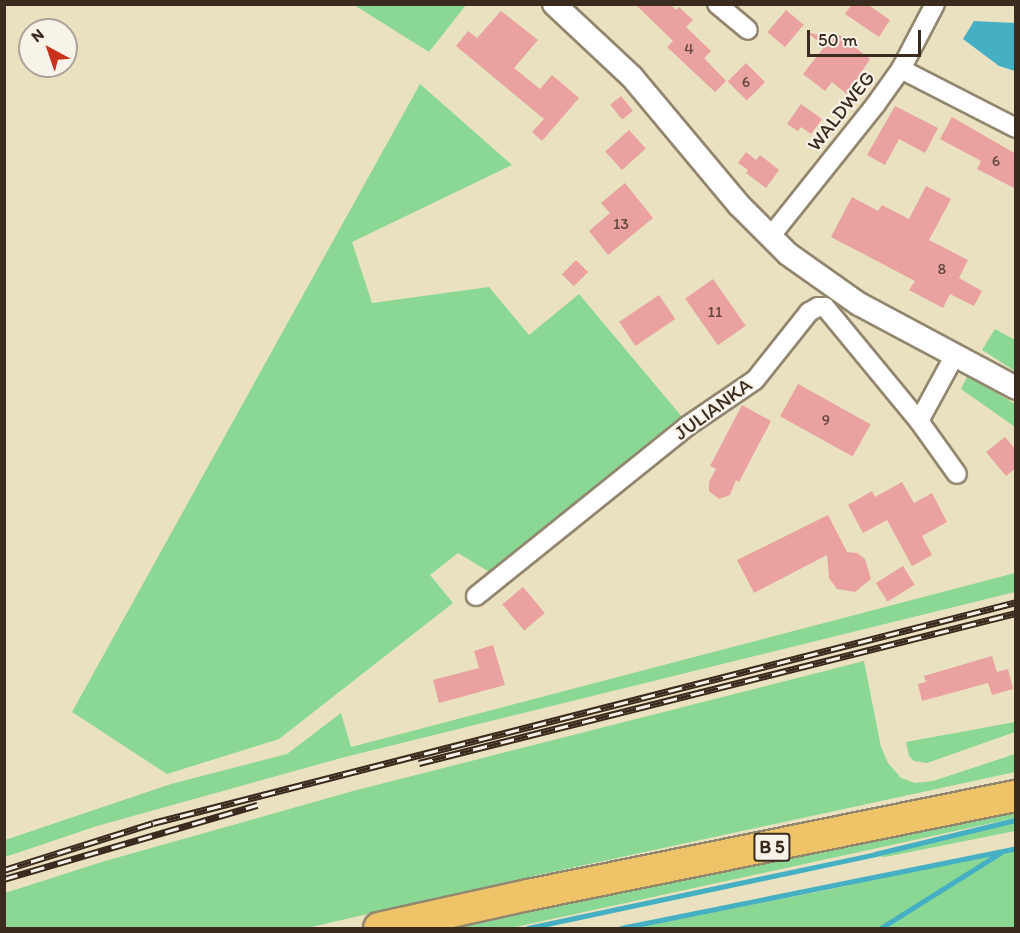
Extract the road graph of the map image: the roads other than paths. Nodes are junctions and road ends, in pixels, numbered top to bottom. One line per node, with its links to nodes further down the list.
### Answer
1 (554, 4): 7 (street)
2 (717, 4): 4 (street)
3 (935, 4): 5 (street, WALDWEG)
4 (748, 30)
5 (901, 69): 6 (street); 7 (street, WALDWEG)
6 (1016, 128)
7 (770, 237): 8 (street)
8 (955, 355): 9 (street); 10 (street)
9 (1016, 388)
10 (919, 421): 11 (street, JULIANKA); 12 (street, JULIANKA)
11 (957, 474)
12 (476, 596)
13 (1016, 796): 14 (highway, B 5)
14 (379, 928)

